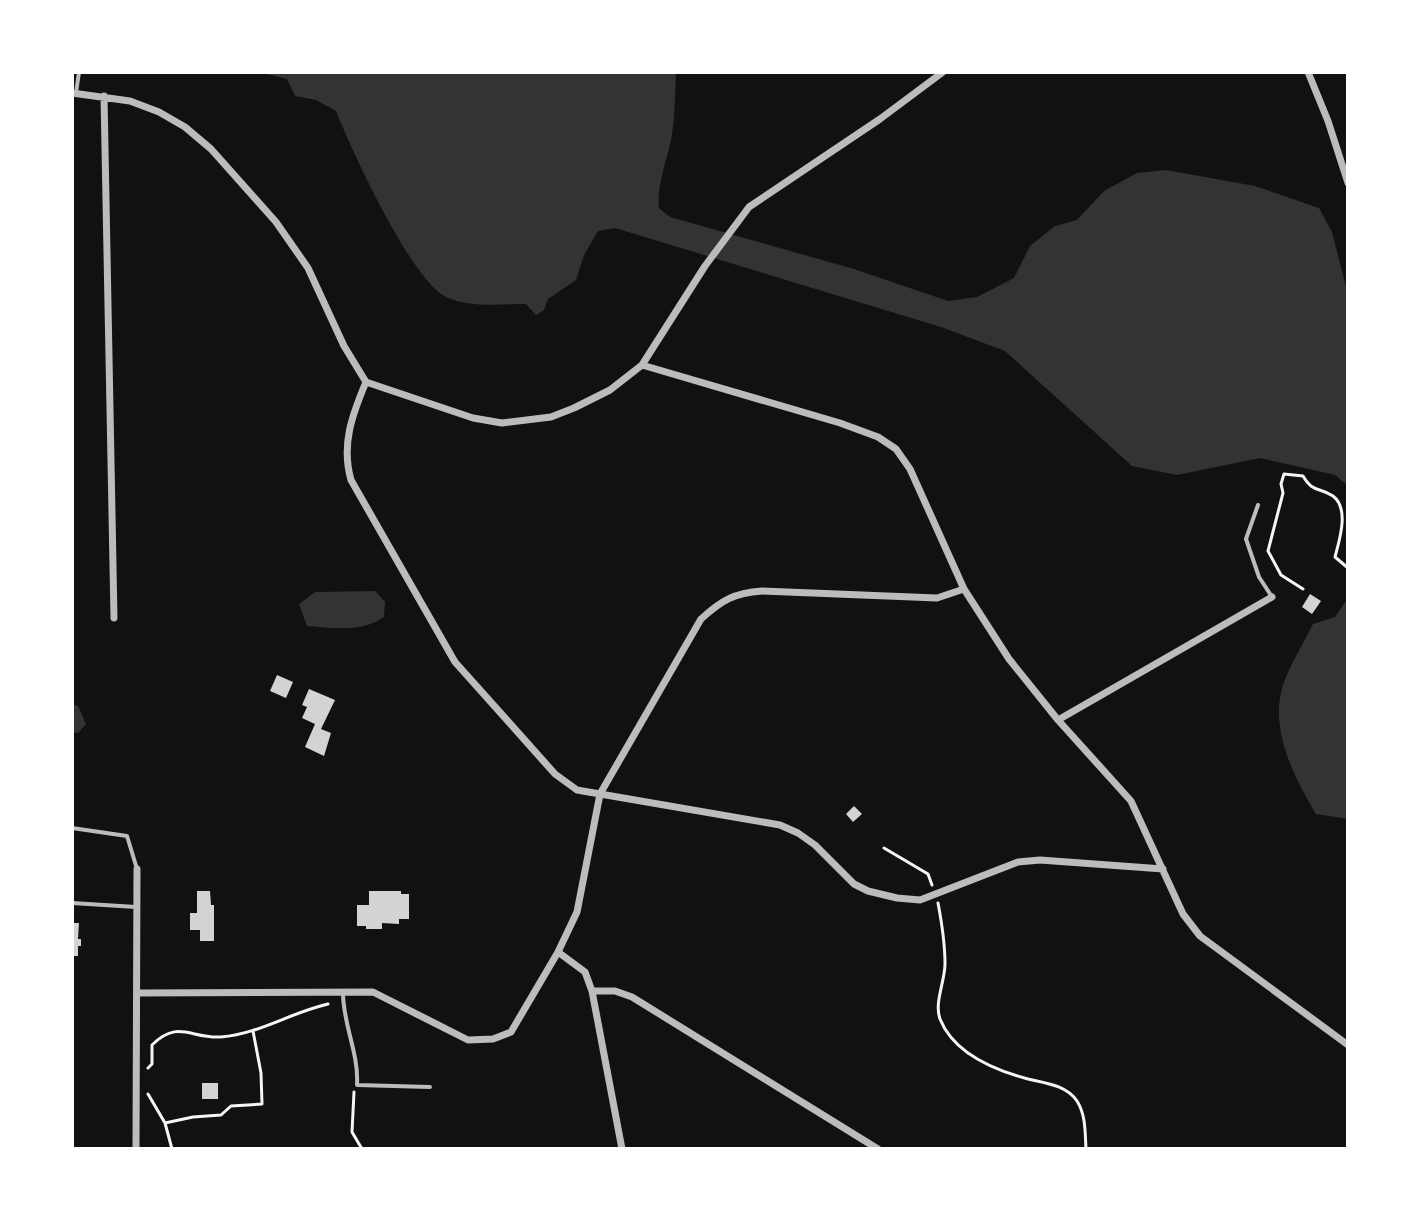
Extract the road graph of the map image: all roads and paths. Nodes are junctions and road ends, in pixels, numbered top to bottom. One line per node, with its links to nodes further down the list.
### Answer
1 (79, 72): 4 (lane)
2 (943, 72): 8 (street)
3 (1308, 72): 6 (street)
4 (74, 93): 5 (street)
5 (104, 96): 9 (street); 15 (street)
6 (1347, 172): 7 (street)
7 (1348, 183)
8 (642, 365): 9 (street); 12 (street)
9 (366, 382): 17 (street)
10 (1258, 505): 14 (lane)
11 (1348, 568): 13 (path)
12 (964, 589): 16 (street); 17 (street)
13 (1303, 589)
14 (1272, 597): 16 (street)
15 (114, 618)
16 (1058, 720): 21 (street)
17 (600, 794): 21 (street); 26 (street)
18 (72, 828): 20 (lane)
19 (884, 848): 22 (path)
20 (137, 869): 25 (street)
21 (1163, 869): 32 (street)
22 (933, 888)
23 (72, 903): 25 (lane)
24 (939, 903): 43 (path)
25 (136, 907): 29 (street)
26 (558, 952): 27 (street); 28 (street)
27 (343, 991): 29 (street); 34 (lane)
28 (592, 991): 41 (street); 42 (street)
29 (137, 993): 38 (street)
30 (333, 1003): 31 (path)
31 (252, 1030): 33 (path); 37 (path)
32 (1348, 1045)
33 (146, 1071)
34 (357, 1085): 35 (lane); 40 (path)
35 (430, 1087)
36 (145, 1090): 37 (path)
37 (165, 1123): 39 (path)
38 (136, 1149)
39 (172, 1149)
40 (362, 1149)
41 (622, 1149)
42 (878, 1149)
43 (1086, 1149)

